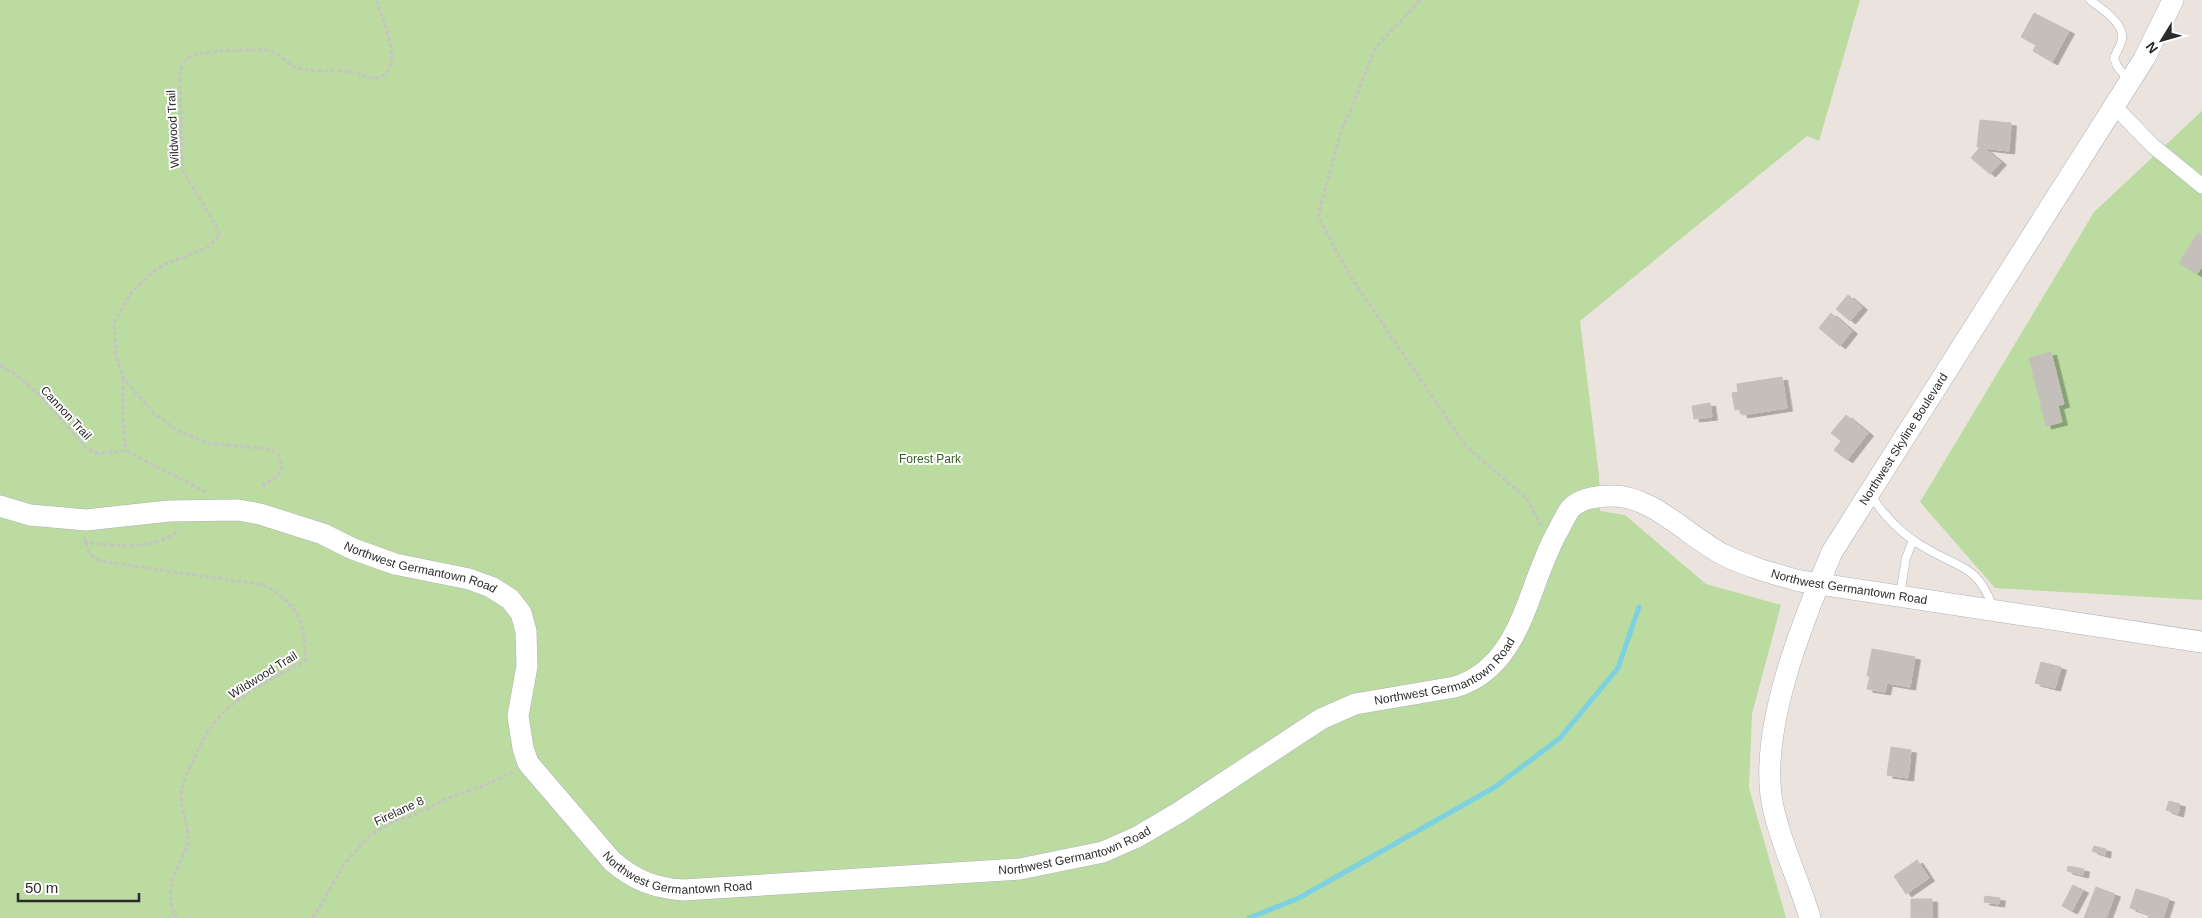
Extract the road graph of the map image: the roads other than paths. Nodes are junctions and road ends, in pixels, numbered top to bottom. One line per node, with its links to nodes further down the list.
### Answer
1 (2090, 0): 3 (lane)
2 (2173, 0): 3 (main road, Northwest Skyline Boulevard)
3 (2130, 82): 4 (main road, Northwest Skyline Boulevard)
4 (2115, 107): 5 (street); 6 (main road, Northwest Skyline Boulevard)
5 (2202, 186)
6 (1870, 492): 8 (lane); 9 (main road, Northwest Skyline Boulevard)
7 (0, 506): 9 (main road, Northwest Germantown Road)
8 (1913, 540): 10 (lane); 11 (lane)
9 (1818, 584): 10 (main road, Northwest Germantown Road); 13 (main road, Northwest Skyline Boulevard)
10 (1900, 597): 11 (main road, Northwest Germantown Road)
11 (1995, 611): 12 (main road, Northwest Germantown Road)
12 (2202, 642)
13 (1810, 918)

